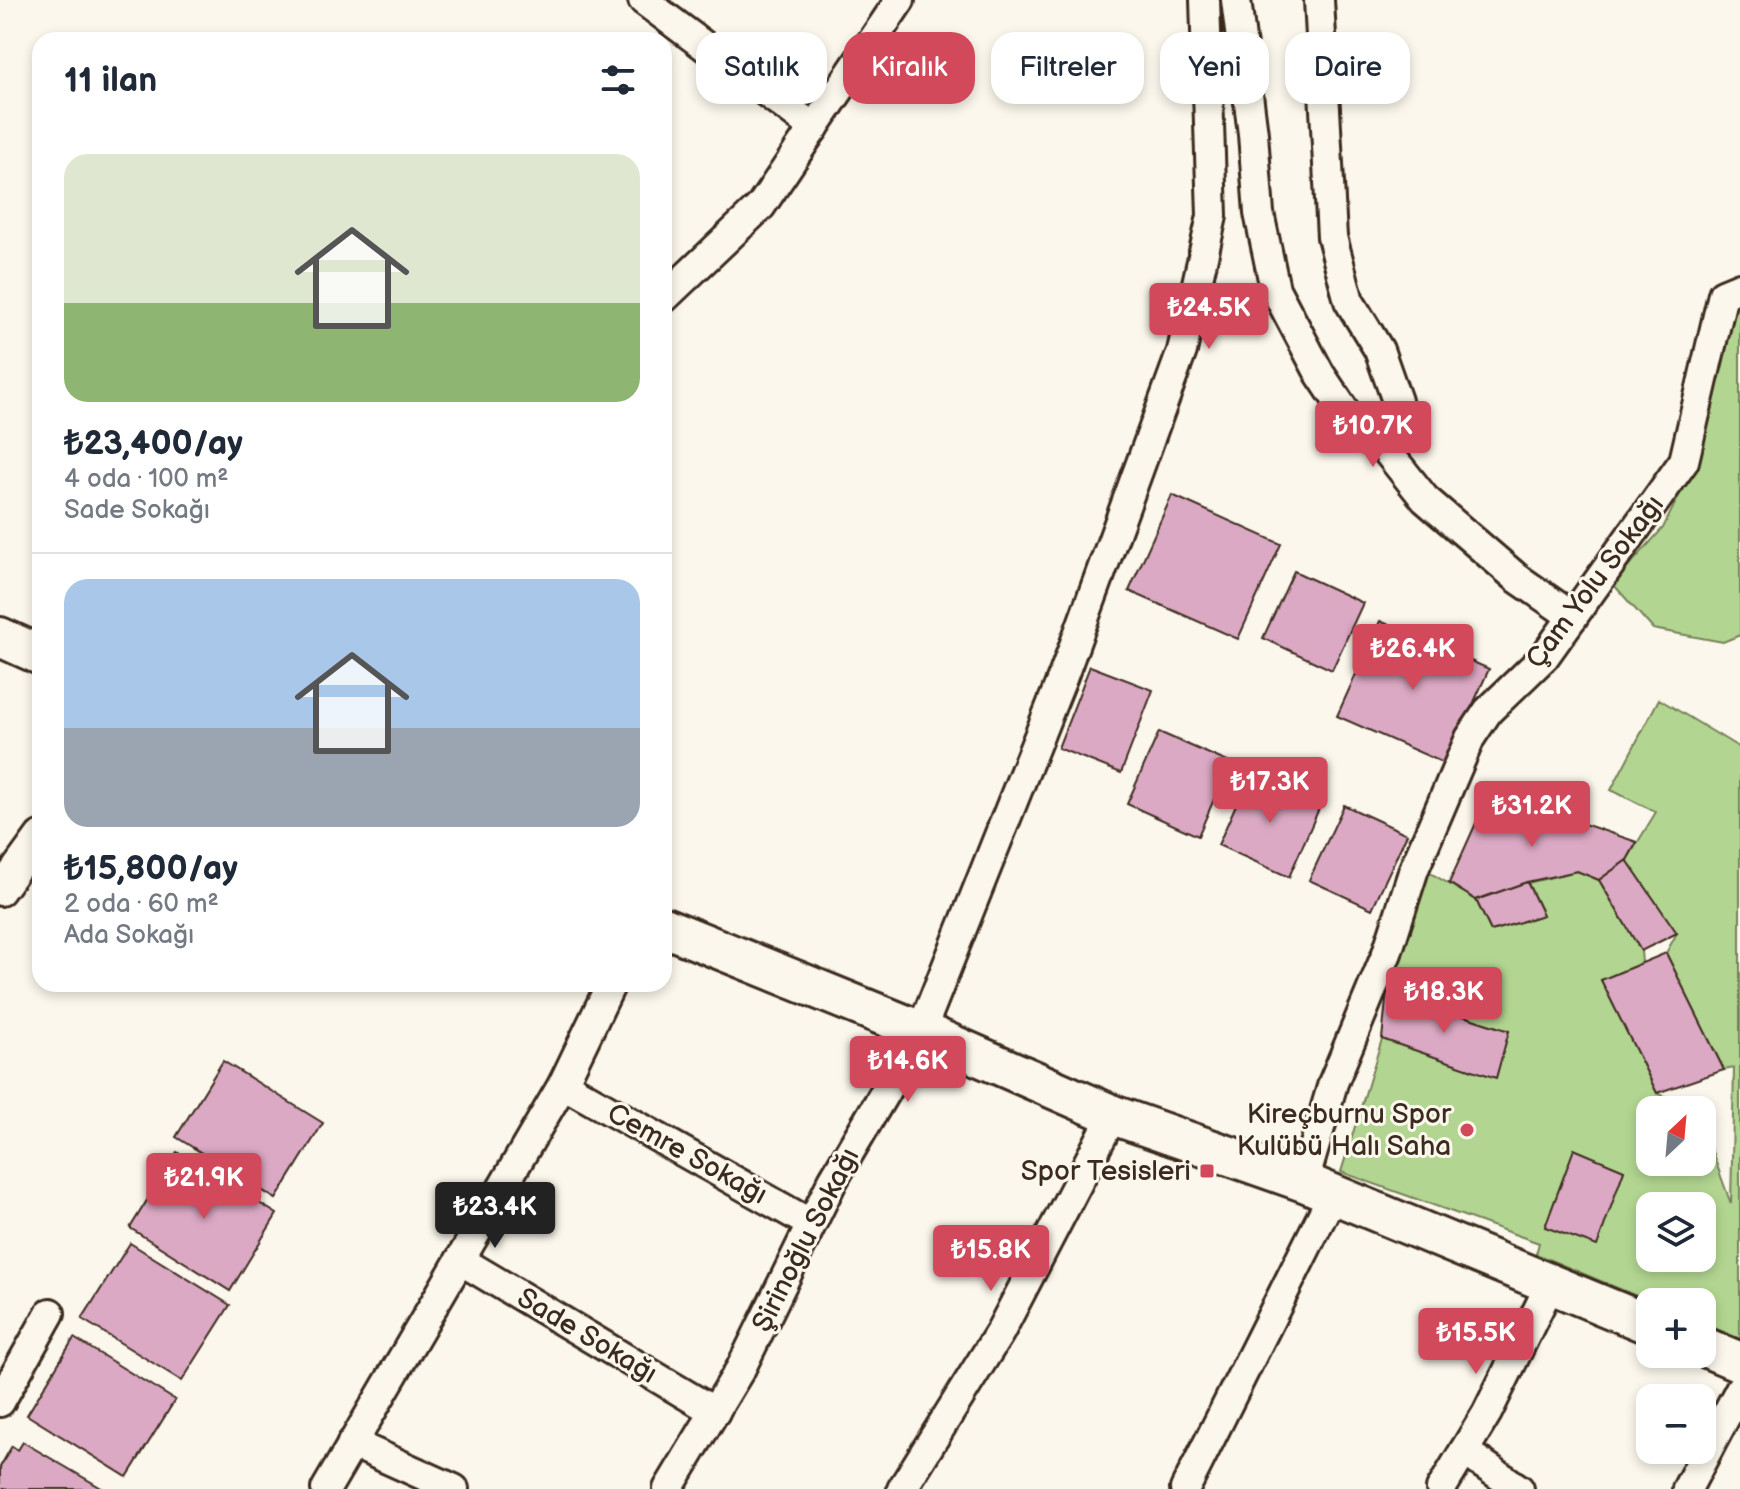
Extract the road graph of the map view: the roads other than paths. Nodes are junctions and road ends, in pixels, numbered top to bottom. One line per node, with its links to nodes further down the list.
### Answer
1 (643, 0): 6 (street)
2 (900, 0): 6 (street)
3 (1205, 0): 17 (street, Şirinoğlu Sokağı)
4 (1236, 0): 9 (street)
5 (1319, 0): 9 (street)
6 (814, 128): 8 (street)
7 (1740, 287): 10 (street, Çam Yolu Sokağı)
8 (672, 290)
9 (1382, 445): 10 (street)
10 (1573, 617): 20 (street, Çam Yolu Sokağı)
11 (0, 637): 12 (street)
12 (32, 651)
13 (32, 847): 14 (street)
14 (0, 891)
15 (672, 930): 17 (street)
16 (607, 992): 18 (street)
17 (921, 1031): 19 (street); 21 (street, Şirinoğlu Sokağı)
18 (563, 1084): 21 (street, Cemre Sokağı); 22 (street)
19 (1113, 1115): 20 (street); 36 (street)
20 (1318, 1188): 23 (street); 37 (street, Çam Yolu Sokağı)
21 (811, 1224): 30 (street, Şirinoğlu Sokağı)
22 (460, 1260): 30 (street, Sade Sokağı); 31 (street)
23 (1551, 1283): 25 (street); 32 (street)
24 (50, 1313): 29 (street)
25 (1636, 1319)
26 (1716, 1352): 27 (street)
27 (1740, 1362)
28 (1740, 1389): 40 (street)
29 (0, 1402)
30 (715, 1412): 35 (street, Şirinoğlu Sokağı)
31 (352, 1443): 33 (street); 34 (street)
32 (1464, 1451): 38 (street); 39 (street)
33 (326, 1489)
34 (454, 1489)
35 (668, 1489)
36 (902, 1489)
37 (1185, 1489)
38 (1441, 1489)
39 (1519, 1489)
40 (1687, 1489)

